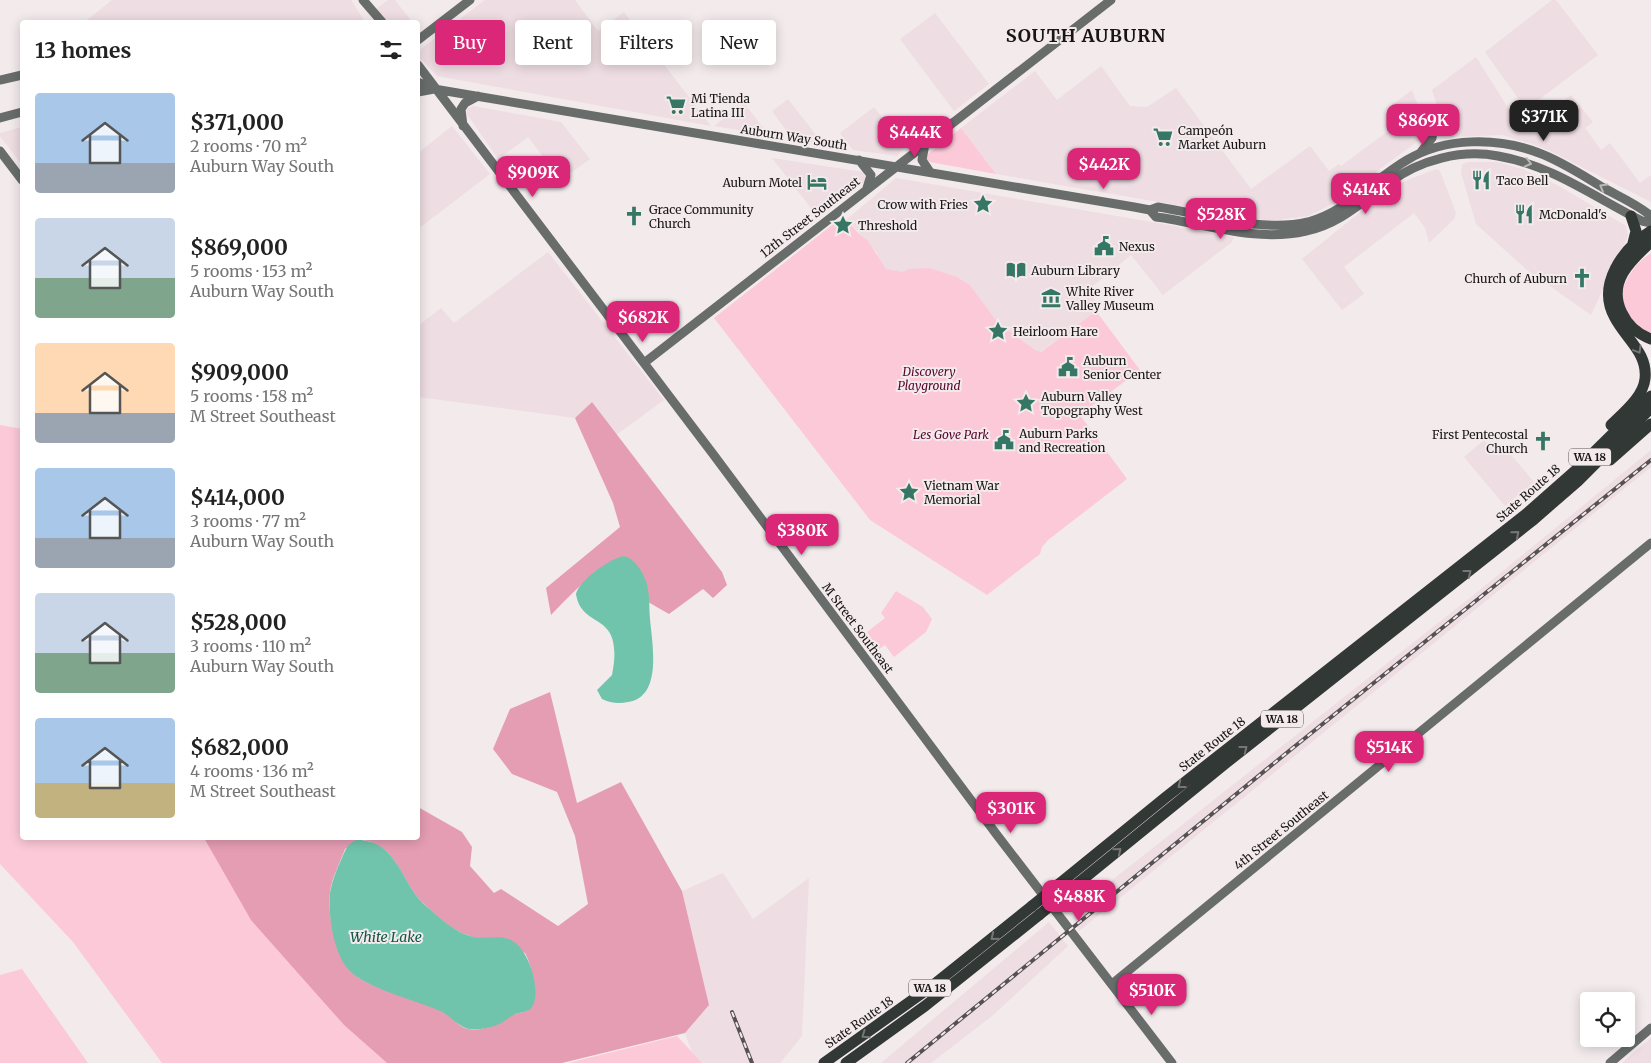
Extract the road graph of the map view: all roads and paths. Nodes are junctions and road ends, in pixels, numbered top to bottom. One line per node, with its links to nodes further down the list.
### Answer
1 (357, 0): 5 (main road)
2 (363, 0): 6 (main road)
3 (470, 0): 7 (main road)
4 (1111, 0): 20 (main road, 12th Street Southeast)
5 (373, 20)
6 (380, 20)
7 (420, 38)
8 (420, 68): 13 (main road, M Street Southeast)
9 (20, 75): 11 (main road)
10 (420, 75): 13 (main road, M Street Southeast)
11 (0, 80)
12 (420, 83): 13 (main road, Auburn Way South)
13 (434, 89): 14 (main road, Auburn Way South); 15 (main road, Auburn Way South); 19 (main road, M Street Southeast)
14 (420, 92)
15 (478, 96): 19 (main road); 25 (main road, Auburn Way South)
16 (20, 113): 17 (main road)
17 (0, 118)
18 (1434, 124): 23 (main road)
19 (462, 126): 41 (main road, M Street Southeast)
20 (925, 144): 27 (main road, 12th Street Southeast); 28 (main road)
21 (1500, 144): 23 (main road, Auburn Way South); 24 (main road); 32 (main road, Auburn Way South, one-way to 21)
22 (0, 151): 29 (main road)
23 (1419, 154): 26 (main road, Auburn Way South)
24 (1446, 158): 26 (main road); 31 (main road, Auburn Way South, one-way to 31); 34 (main road, Auburn Way South)
25 (859, 160): 27 (main road, Auburn Way South); 30 (main road)
26 (1400, 165): 34 (main road, Auburn Way South)
27 (896, 166): 28 (main road, Auburn Way South); 30 (main road, 12th Street Southeast)
28 (930, 172): 34 (main road, Auburn Way South)
29 (20, 177)
30 (865, 191): 41 (main road, 12th Street Southeast)
31 (1631, 216): 33 (main road, Auburn Way South); 37 (highway)
32 (1651, 216)
33 (1651, 223)
34 (1287, 230)
35 (1651, 231): 37 (highway)
36 (1651, 242): 39 (highway)
37 (1632, 247): 46 (highway, one-way to 46)
38 (1651, 249): 39 (highway)
39 (1631, 262): 40 (highway)
40 (1651, 339)
41 (644, 363): 50 (main road, M Street Southeast)
42 (1651, 396): 46 (highway, State Route 18 / WA 18)
43 (1651, 408): 45 (highway, State Route 18 / WA 18)
44 (1651, 424): 45 (highway)
45 (1566, 491): 47 (highway, State Route 18 / WA 18)
46 (1538, 504): 47 (highway, State Route 18 / WA 18)
47 (1529, 518): 49 (highway, State Route 18 / WA 18, bridge)
48 (1651, 543): 50 (main road, 4th Street Southeast)
49 (1036, 911): 52 (highway, State Route 18 / WA 18, one-way to 52); 53 (highway, State Route 18 / WA 18)
50 (1112, 984): 54 (main road, M Street Southeast)
51 (1651, 1028): 55 (main road)
52 (824, 1063)
53 (846, 1063)
54 (1172, 1063)
55 (1610, 1063)

